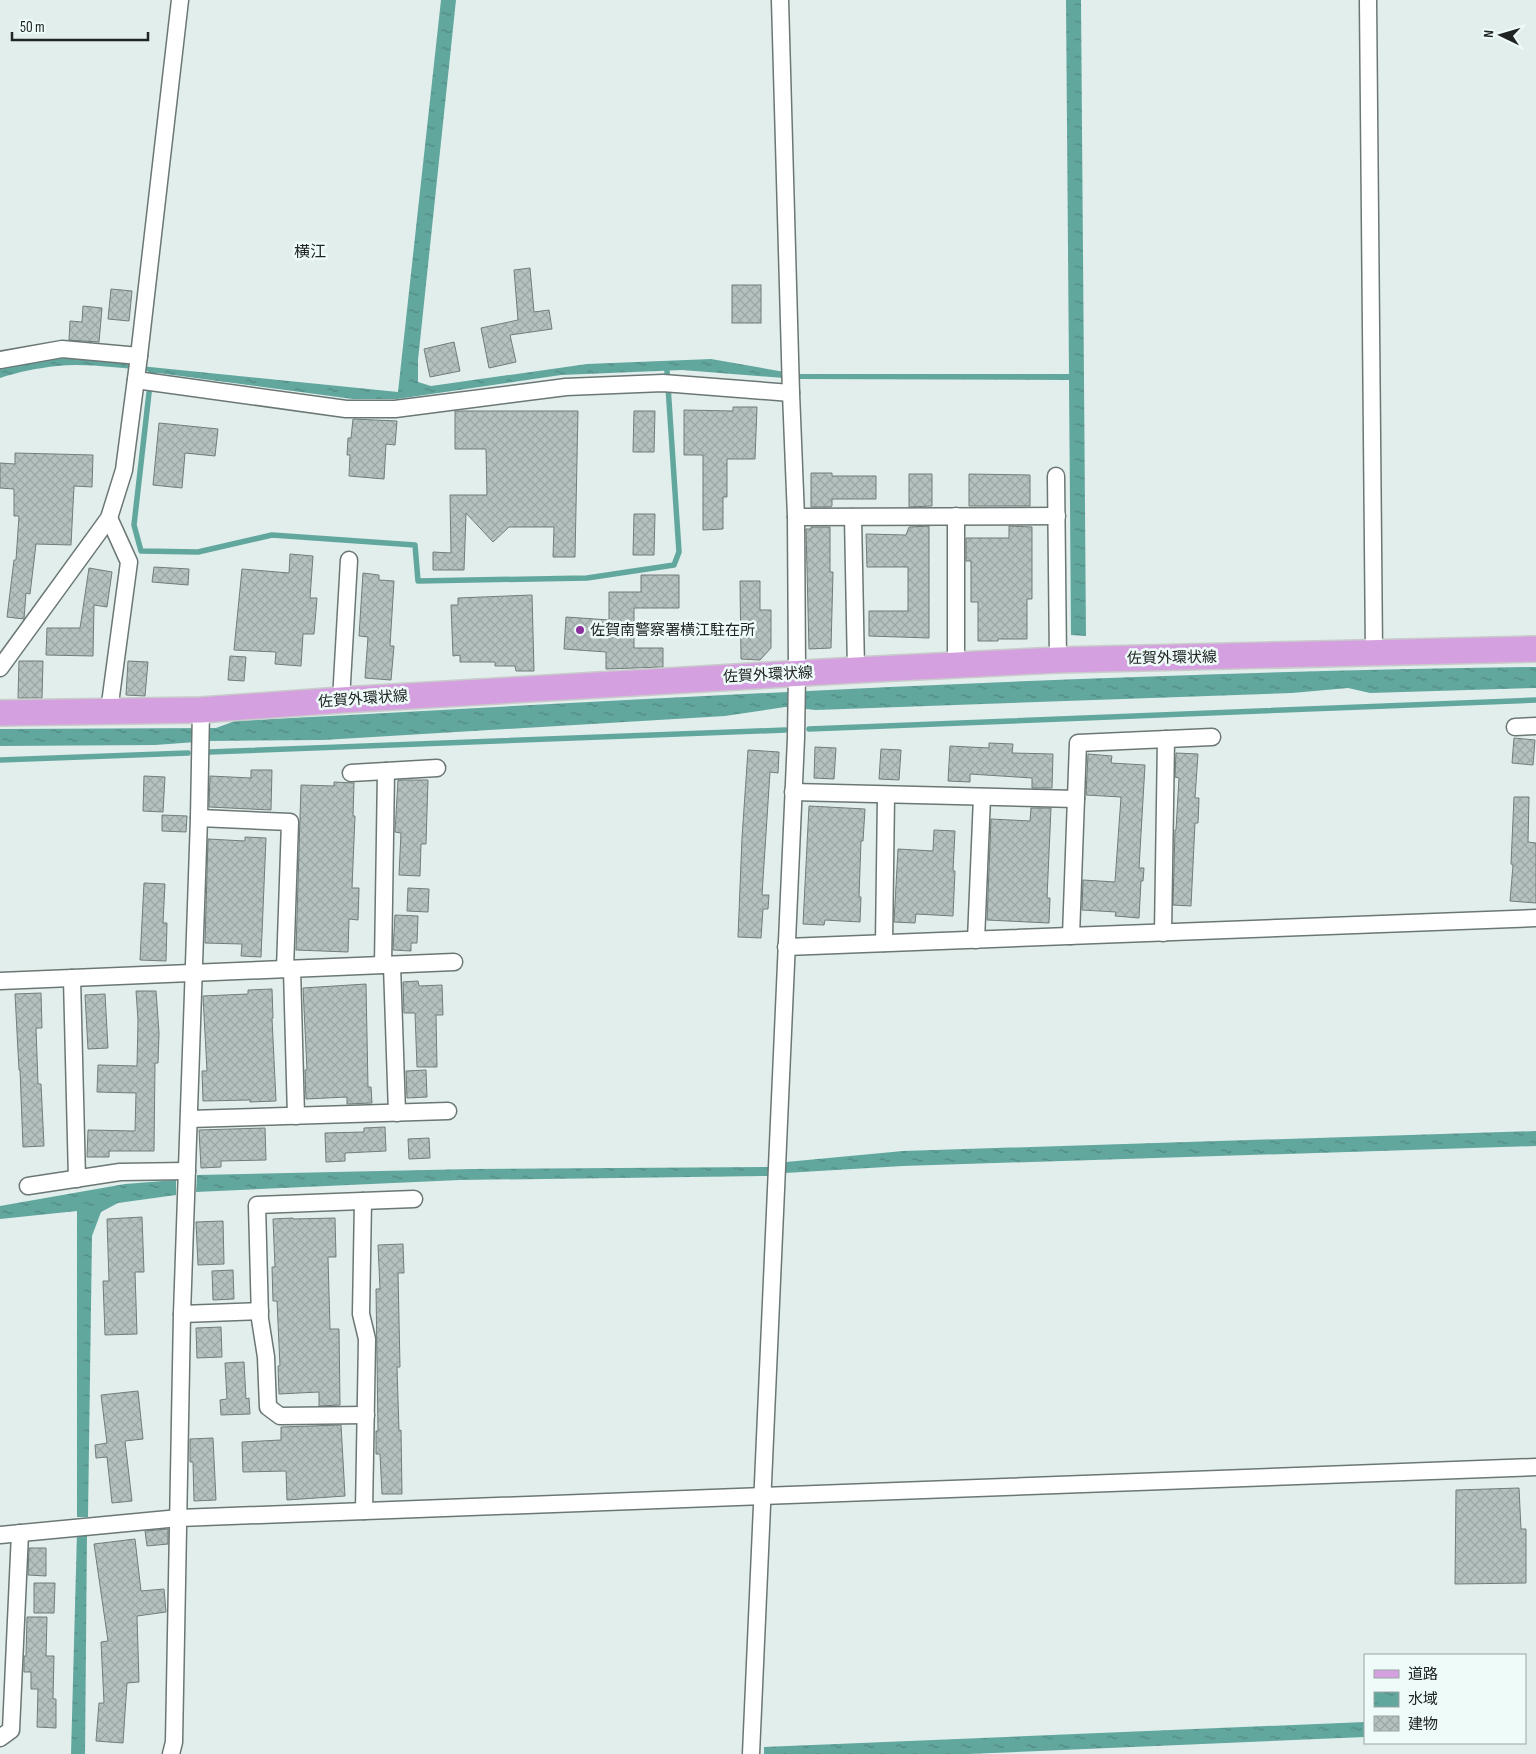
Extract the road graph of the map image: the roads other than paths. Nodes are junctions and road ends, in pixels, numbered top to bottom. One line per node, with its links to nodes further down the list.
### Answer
1 (180, 0): 4 (street)
2 (780, 0): 7 (street)
3 (1368, 0): 16 (street)
4 (139, 356): 5 (street); 6 (street)
5 (0, 360)
6 (146, 382): 7 (street); 13 (street)
7 (791, 389): 11 (street)
8 (1056, 476): 10 (street)
9 (956, 516): 10 (street); 12 (street); 18 (street)
10 (1057, 516): 17 (street)
11 (796, 517): 12 (street); 21 (street)
12 (853, 517): 20 (street)
13 (109, 518): 19 (street); 23 (street)
14 (349, 560): 22 (street)
15 (1536, 649): 16 (main road, 佐賀外環状線)
16 (1374, 654): 17 (main road, 佐賀外環状線)
17 (1058, 660): 18 (main road, 佐賀外環状線)
18 (956, 665): 20 (main road, 佐賀外環状線)
19 (0, 668)
20 (856, 670): 21 (main road, 佐賀外環状線)
21 (797, 676): 22 (main road, 佐賀外環状線); 33 (street)
22 (341, 700): 25 (main road, 佐賀外環状線)
23 (109, 711): 24 (main road, 佐賀外環状線); 25 (main road, 佐賀外環状線)
24 (0, 713)
25 (201, 717): 37 (street)
26 (1536, 726): 27 (street)
27 (1515, 727)
28 (1212, 737): 29 (street)
29 (1166, 739): 36 (street); 39 (street)
30 (437, 768): 31 (street)
31 (386, 771): 32 (street); 45 (street)
32 (351, 773)
33 (793, 792): 34 (street); 43 (street)
34 (886, 795): 35 (street); 42 (street)
35 (982, 797): 36 (street); 41 (street)
36 (1076, 799): 40 (street)
37 (199, 818): 46 (street); 47 (street)
38 (1536, 918): 39 (street)
39 (1163, 933): 40 (street)
40 (1071, 936): 41 (street)
41 (976, 940): 42 (street)
42 (884, 943): 43 (street)
43 (786, 947): 63 (street)
44 (454, 962): 45 (street)
45 (388, 965): 46 (street); 51 (street)
46 (289, 969): 47 (street); 52 (street)
47 (194, 973): 48 (street); 53 (street)
48 (72, 978): 49 (street); 55 (street)
49 (0, 981)
50 (448, 1111): 51 (street)
51 (397, 1113): 52 (street)
52 (296, 1116): 53 (street)
53 (189, 1119): 54 (street)
54 (187, 1171): 55 (street); 60 (street)
55 (77, 1179): 56 (street)
56 (28, 1186)
57 (414, 1199): 58 (street)
58 (363, 1201): 59 (street); 61 (street)
59 (260, 1311): 60 (street); 61 (street)
60 (182, 1314): 65 (street)
61 (366, 1414): 64 (street)
62 (1536, 1467): 63 (street)
63 (763, 1495): 64 (street); 71 (street)
64 (364, 1511): 65 (street)
65 (178, 1518): 66 (street); 70 (street)
66 (20, 1533): 67 (street); 68 (street)
67 (0, 1535)
68 (8, 1634): 69 (street)
69 (0, 1738)
70 (171, 1754)
71 (751, 1754)

